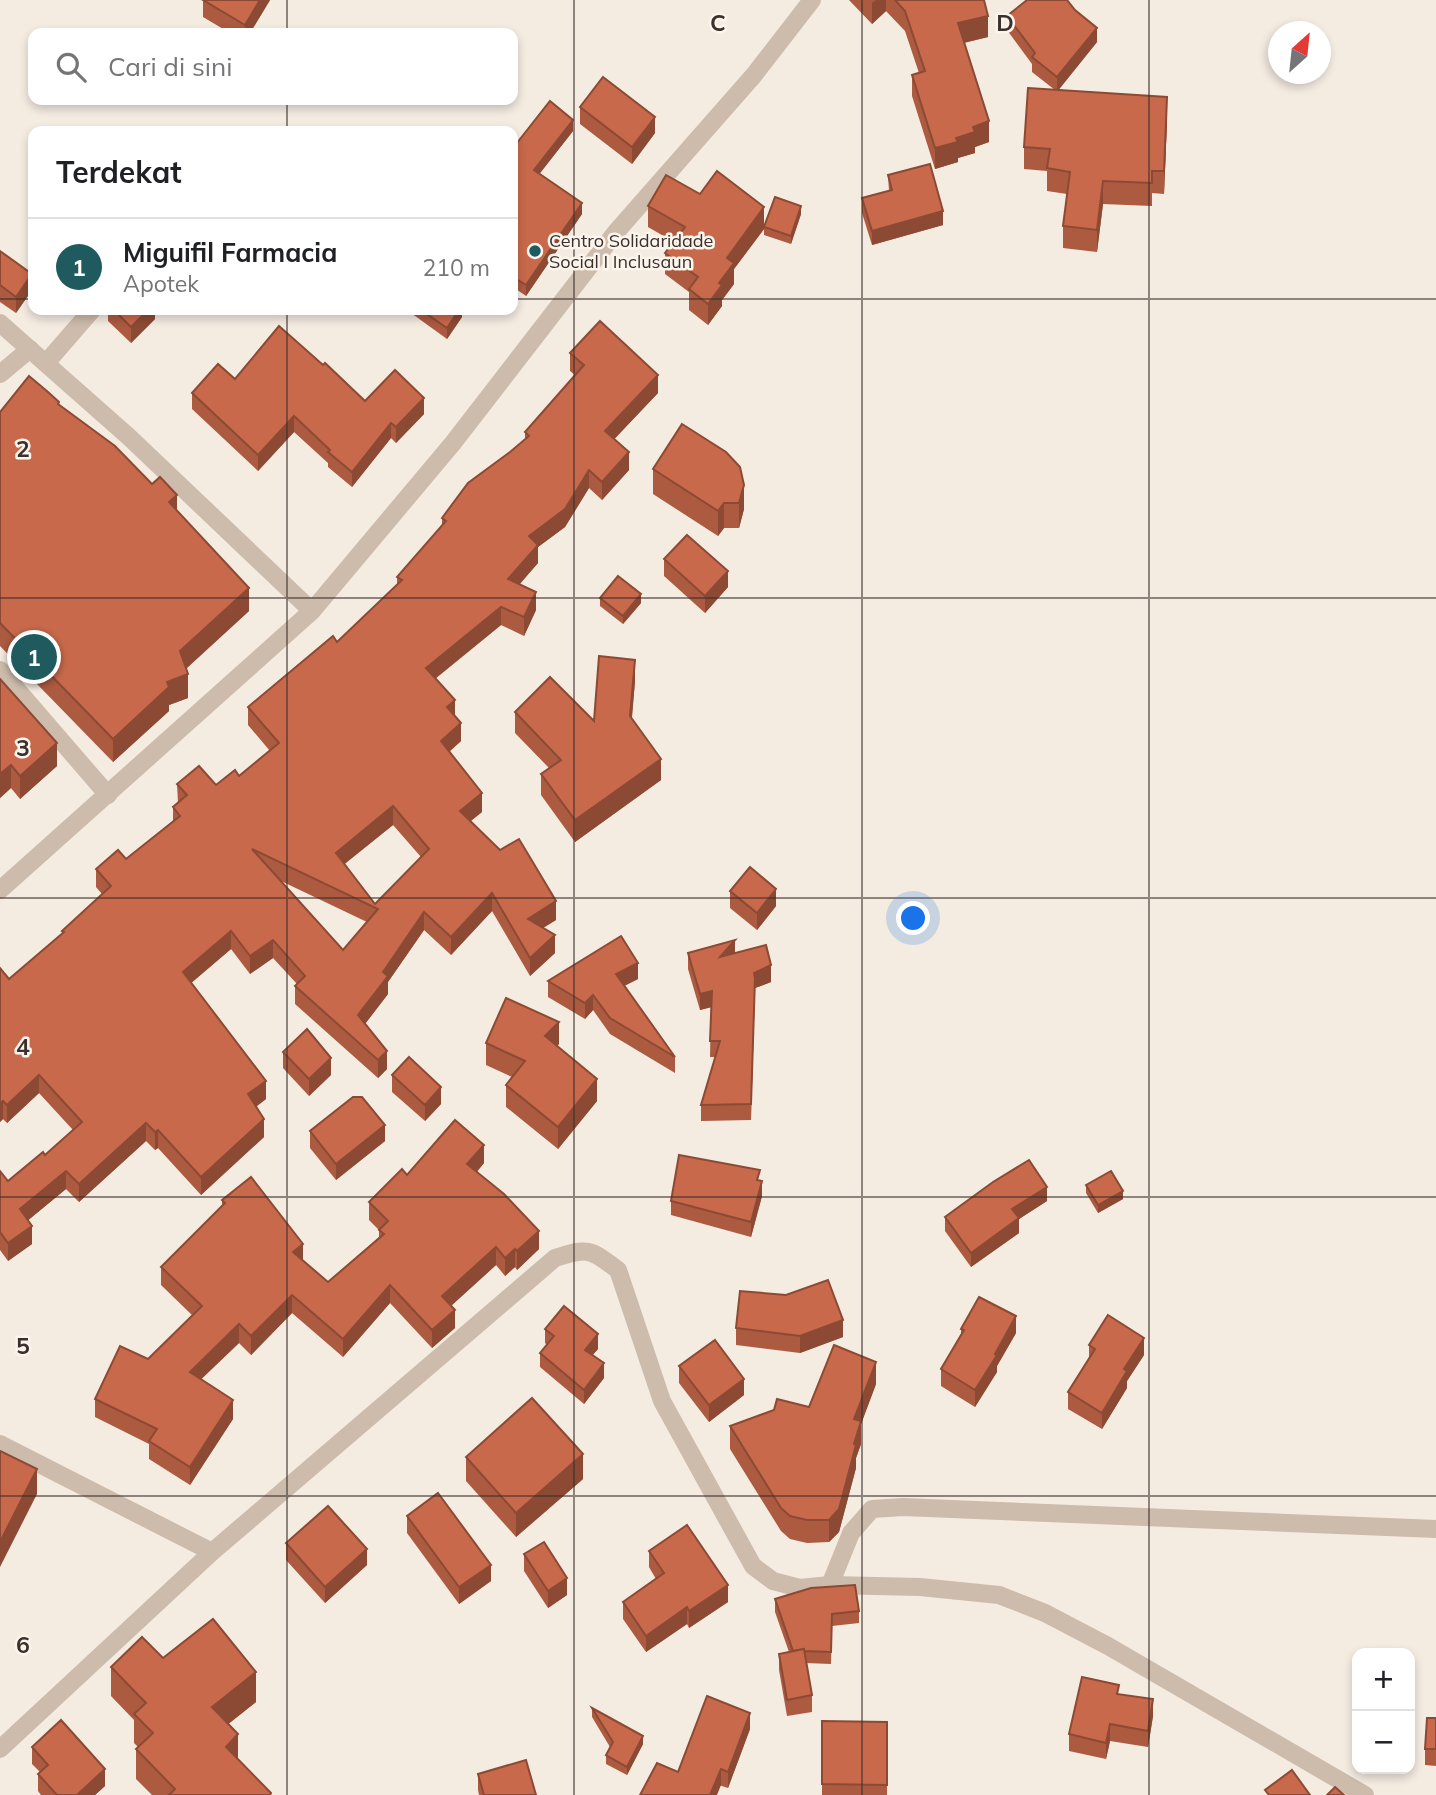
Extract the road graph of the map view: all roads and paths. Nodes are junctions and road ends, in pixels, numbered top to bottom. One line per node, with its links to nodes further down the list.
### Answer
1 (812, 0): 7 (street)
2 (88, 315): 5 (street)
3 (0, 323): 4 (street)
4 (30, 349): 5 (street); 6 (street)
5 (46, 363): 7 (street)
6 (0, 374)
7 (312, 611): 9 (street)
8 (0, 670): 9 (street)
9 (108, 795): 10 (street)
10 (0, 890)
11 (0, 1444): 13 (street)
12 (1436, 1529): 14 (street)
13 (212, 1552): 14 (street); 15 (street)
14 (830, 1585): 16 (street)
15 (0, 1749)
16 (1365, 1795)

